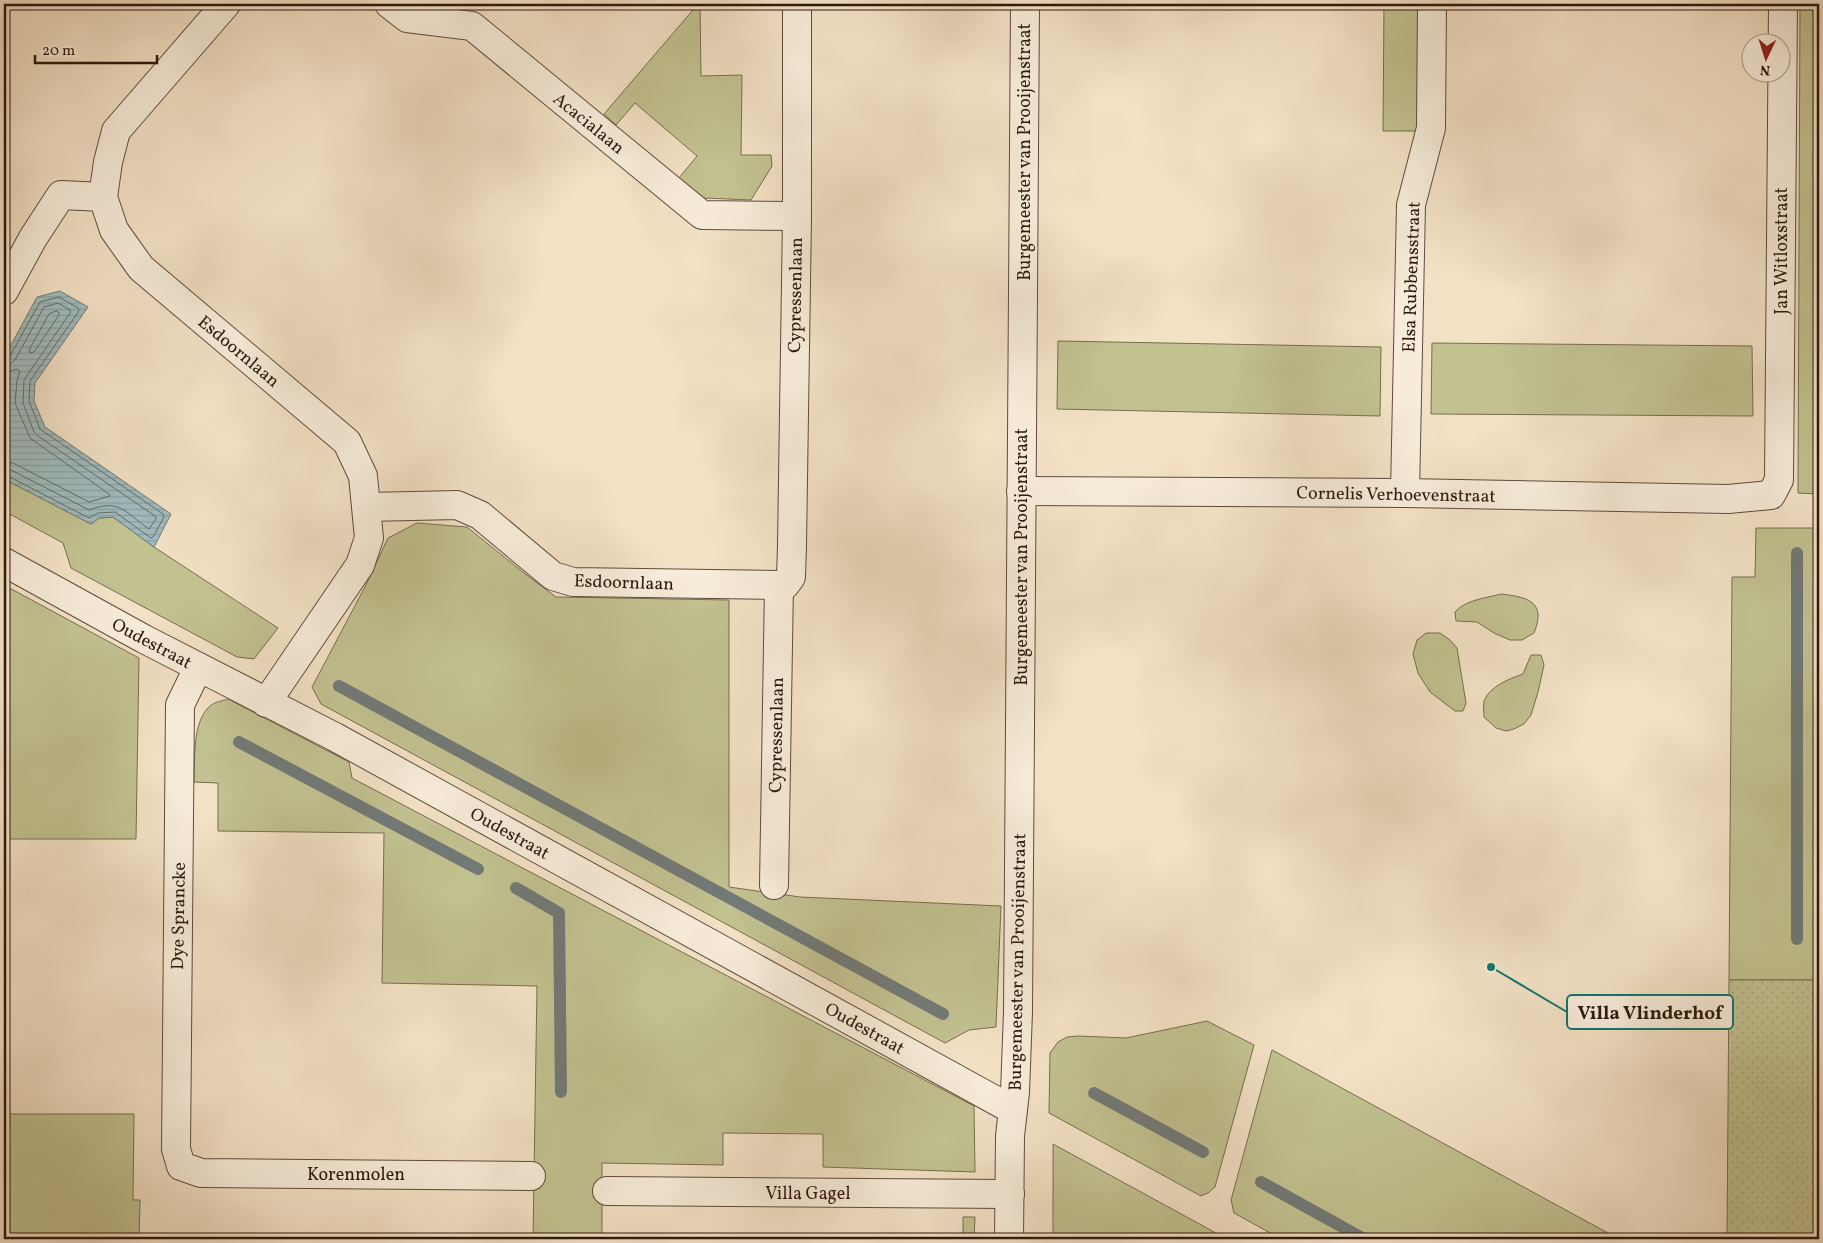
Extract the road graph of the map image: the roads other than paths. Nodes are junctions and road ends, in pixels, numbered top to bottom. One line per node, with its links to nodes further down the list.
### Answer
1 (226, 4): 7 (street, Esdoornlaan)
2 (390, 4): 8 (street, Acacialaan)
3 (797, 4): 8 (street, Cypressenlaan)
4 (1025, 4): 10 (street, Burgemeester van Prooijenstraat)
5 (1432, 4): 11 (street, Elsa Rubbensstraat)
6 (1783, 4): 12 (street, Jan Witloxstraat)
7 (103, 197): 9 (street); 13 (street, Esdoornlaan)
8 (796, 216): 15 (street, Cypressenlaan)
9 (4, 291)
10 (1022, 491): 11 (street, Cornelis Verhoevenstraat); 19 (street, Burgemeester van Prooijenstraat)
11 (1405, 493): 12 (street, Cornelis Verhoevenstraat)
12 (1771, 495)
13 (367, 507): 15 (street, Esdoornlaan); 17 (street, Esdoornlaan)
14 (4, 562): 16 (street, Oudestraat)
15 (782, 585): 18 (street, Cypressenlaan)
16 (198, 668): 17 (street, Oudestraat); 20 (street, Dye Sprancke)
17 (266, 702): 19 (street, Oudestraat)
18 (774, 885)
19 (1013, 1110): 23 (street, Burgemeester van Prooijenstraat)
20 (181, 1166): 21 (street, Korenmolen)
21 (531, 1176)
22 (607, 1191): 23 (street, Villa Gagel)
23 (1010, 1194): 24 (street, Burgemeester van Prooijenstraat)
24 (1009, 1239)

